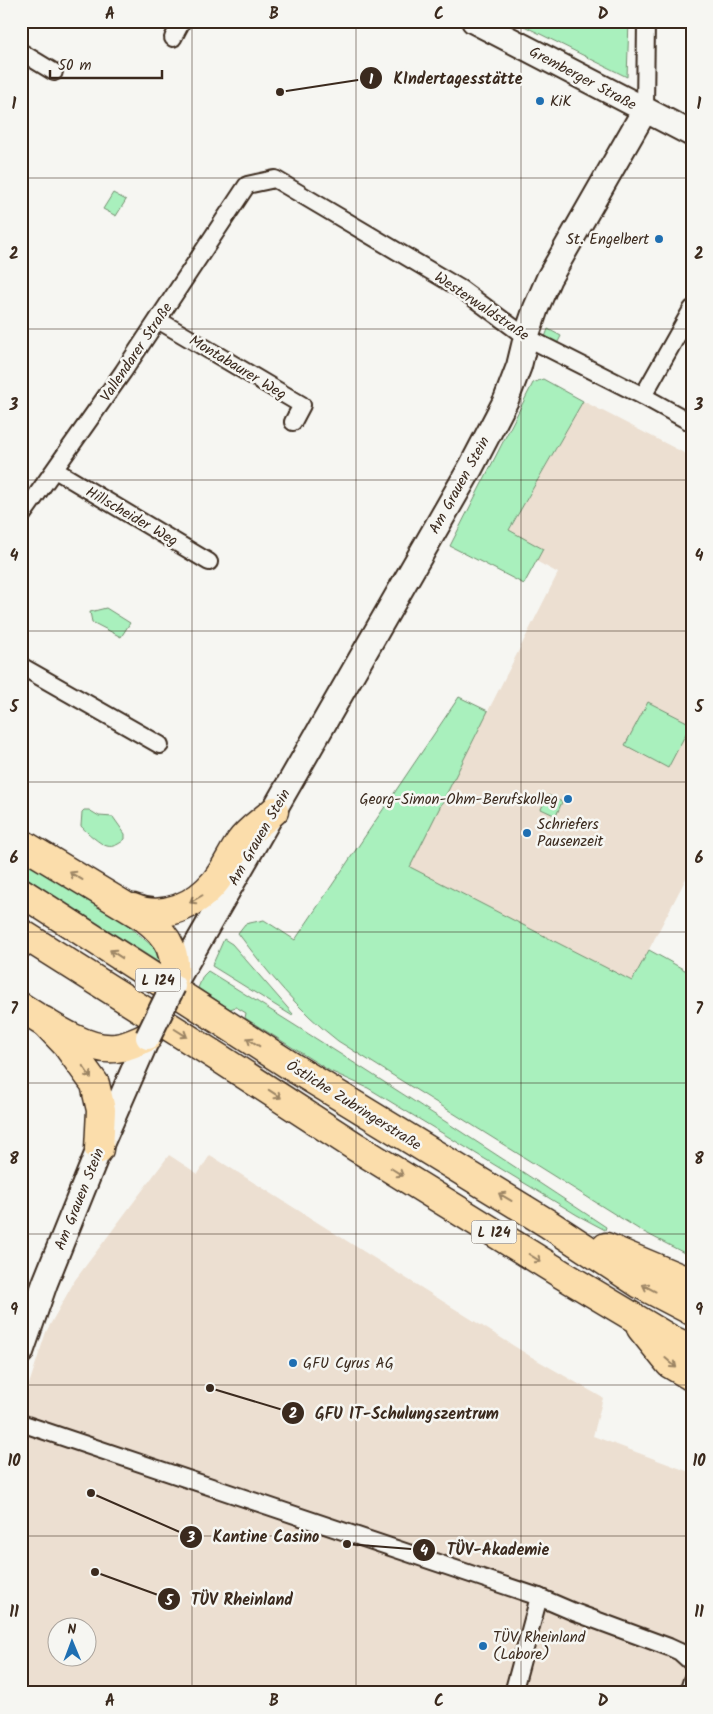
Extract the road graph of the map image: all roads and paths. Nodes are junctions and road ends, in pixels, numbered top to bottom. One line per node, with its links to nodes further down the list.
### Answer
1 (182, 21): 4 (street)
2 (474, 21): 7 (street, Gremberger Straße)
3 (646, 21): 7 (street)
4 (173, 38)
5 (21, 52): 6 (street)
6 (54, 72)
7 (645, 110): 8 (street, Gremberger Straße); 12 (street, Am Grauen Stein)
8 (692, 134)
9 (247, 185): 11 (street, Vallendarer Straße); 12 (street, Westerwaldstraße)
10 (692, 309): 13 (street)
11 (158, 320): 14 (street, Montabaurer Weg); 16 (street, Vallendarer Straße)
12 (526, 337): 13 (street, Westerwaldstraße); 21 (street, Am Grauen Stein)
13 (643, 396): 15 (street, Westerwaldstraße)
14 (293, 422)
15 (692, 423)
16 (54, 470): 17 (street, Vallendarer Straße); 18 (street, Hillscheider Weg)
17 (21, 517)
18 (209, 562)
19 (21, 666): 20 (street)
20 (160, 746)
21 (274, 811): 24 (highway, one-way to 24); 26 (street, Am Grauen Stein)
22 (21, 843): 24 (highway, one-way to 22)
23 (21, 892): 31 (highway, Östliche Zubringerstraße / L 124, one-way to 23)
24 (118, 902): 26 (highway)
25 (21, 933): 34 (highway, L 124, one-way to 34)
26 (173, 986): 29 (street, Am Grauen Stein, bridge)
27 (21, 1006): 28 (highway)
28 (44, 1021): 29 (highway); 30 (highway, one-way to 30)
29 (148, 1037): 30 (street, Am Grauen Stein)
30 (100, 1149): 36 (street, Am Grauen Stein)
31 (547, 1223): 32 (highway); 33 (highway, Östliche Zubringerstraße / L 124, one-way to 31)
32 (692, 1283)
33 (692, 1311)
34 (632, 1317): 35 (highway, L 124); 37 (highway, one-way to 37)
35 (692, 1349)
36 (21, 1352)
37 (692, 1377)
38 (21, 1423): 39 (street)
39 (540, 1597): 40 (street); 42 (street)
40 (692, 1664)
41 (692, 1680): 43 (street)
42 (513, 1693)
43 (688, 1693)

